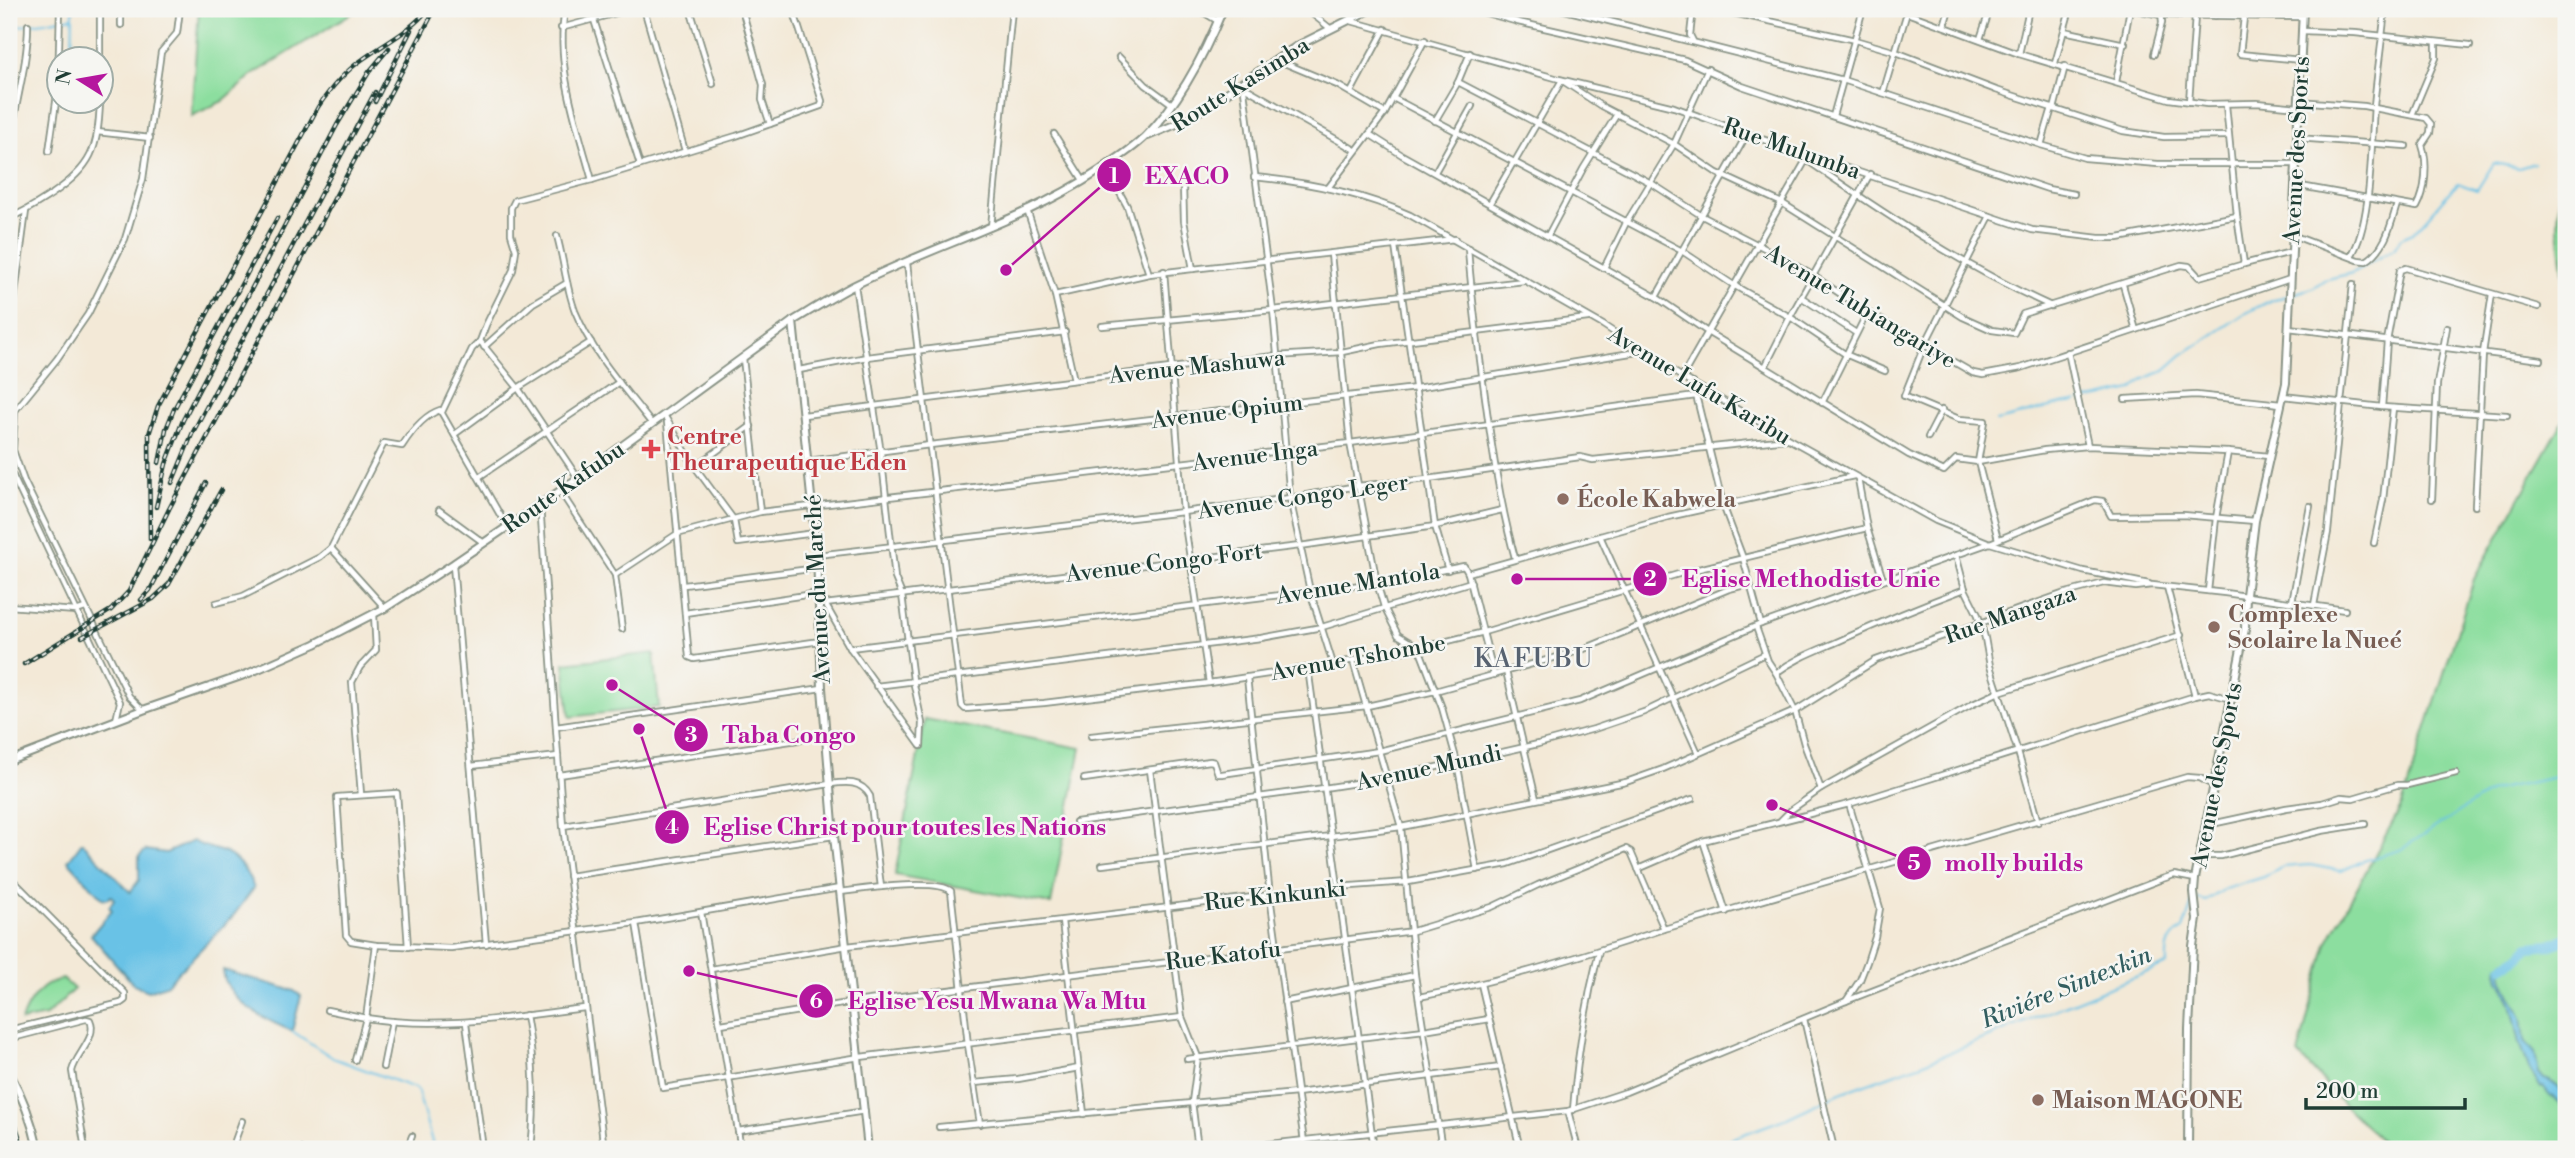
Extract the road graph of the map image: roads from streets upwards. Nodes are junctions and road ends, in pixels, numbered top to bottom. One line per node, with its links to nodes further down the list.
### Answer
1 (60, 9): 108 (street)
2 (100, 9): 57 (street)
3 (121, 9): 42 (street)
4 (180, 9): 100 (street)
5 (565, 9): 44 (street)
6 (631, 9): 38 (street)
7 (644, 9): 109 (street)
8 (690, 9): 72 (street)
9 (742, 9): 92 (street)
10 (793, 9): 92 (street)
11 (1013, 9): 136 (street)
12 (1198, 9): 40 (street)
13 (1223, 9): 40 (street, Route Kafubu)
14 (1306, 9): 45 (street)
15 (1371, 9): 30 (street, Route Kasimba)
16 (1472, 9): 67 (street)
17 (1561, 9): 53 (street)
18 (1693, 9): 53 (street)
19 (1716, 9): 52 (street)
20 (1864, 9): 52 (street)
21 (1949, 9): 43 (street)
22 (1990, 9): 50 (street)
23 (2029, 9): 60 (street)
24 (2070, 9): 47 (street)
25 (2131, 9): 32 (street); 55 (street)
26 (2215, 9): 34 (street)
27 (2258, 9): 36 (street)
28 (2303, 9): 37 (street, Avenue des Sports)
29 (2385, 9): 49 (street)
30 (1362, 11): 39 (street, Route Kasimba)
31 (1908, 11): 43 (street); 58 (street)
32 (2161, 12): 33 (street); 61 (street)
33 (2195, 16): 34 (street); 77 (street)
34 (2215, 16): 35 (street)
35 (2244, 17): 36 (street); 64 (street)
36 (2258, 17): 37 (street)
37 (2302, 18): 48 (street, Avenue des Sports)
38 (594, 20): 44 (street); 115 (street)
39 (1350, 20): 45 (street, Route Kasimba); 46 (street, Rue Mulumba)
40 (1218, 21): 78 (street, Route Kafubu)
41 (28, 25): 112 (street)
42 (121, 25)
43 (1944, 26): 50 (street)
44 (561, 28): 122 (street)
45 (1332, 29): 63 (street, Route Kasimba)
46 (1385, 29): 51 (street, Rue Mulumba); 74 (street)
47 (2064, 31): 55 (street); 65 (street)
48 (2302, 31): 49 (street); 64 (street, Avenue des Sports)
49 (2383, 36): 54 (street); 83 (street)
50 (1980, 39): 60 (street)
51 (1425, 40): 59 (street, Rue Mulumba); 76 (street)
52 (1855, 40): 58 (street); 69 (street)
53 (1693, 41): 69 (street)
54 (2436, 42): 56 (street); 87 (street)
55 (2125, 44): 71 (street)
56 (2470, 45)
57 (100, 46)
58 (1896, 52): 75 (street); 82 (street)
59 (1470, 53): 68 (street, Rue Mulumba); 70 (street)
60 (2019, 54): 65 (street)
61 (2154, 54)
62 (1119, 57): 78 (street)
63 (1276, 59): 73 (street, Route Kasimba); 74 (street)
64 (2301, 60): 79 (street, Avenue des Sports)
65 (2056, 64): 66 (street)
66 (2065, 66): 71 (street); 82 (street)
67 (1708, 69): 85 (street); 89 (street)
68 (1561, 79): 85 (street, Rue Mulumba); 86 (street); 91 (street)
69 (1843, 80): 75 (street); 89 (street)
70 (1458, 82): 90 (street); 91 (street, Avenue Tubiangariye)
71 (2116, 82): 77 (street)
72 (713, 84)
73 (1244, 86): 98 (street, Route Kasimba); 107 (street); 121 (street)
74 (1351, 92): 84 (street)
75 (1883, 93): 104 (street)
76 (1393, 98): 84 (street); 90 (street)
77 (2189, 103): 80 (street)
78 (1172, 104): 98 (street, Route Kafubu)
79 (2298, 104): 80 (street); 83 (street); 101 (street, Avenue des Sports)
80 (2226, 105): 99 (street)
81 (1472, 106): 94 (street)
82 (2053, 108): 99 (street); 104 (street)
83 (2374, 108): 87 (street); 102 (street)
84 (1385, 113): 96 (street)
85 (1689, 113): 97 (street, Rue Mulumba); 103 (street)
86 (1617, 114): 103 (street); 110 (street)
87 (2412, 115): 134 (street)
88 (99, 116): 93 (street)
89 (1833, 116): 129 (street)
90 (1435, 121): 94 (street)
91 (1537, 123): 110 (street, Avenue Tubiangariye); 113 (street)
92 (770, 124): 109 (street)
93 (97, 132): 100 (street); 135 (street)
94 (1456, 132): 113 (street); 118 (street)
95 (1054, 134): 123 (street)
96 (1369, 134): 107 (street); 118 (street)
97 (1747, 134): 106 (street, Rue Mulumba); 120 (street)
98 (1146, 136): 117 (street, Route Kafubu)
99 (2228, 136): 114 (street)
100 (150, 138): 242 (street)
101 (2296, 138): 102 (street); 116 (street, Avenue des Sports)
102 (2372, 143): 105 (street); 131 (street)
103 (1674, 144): 120 (street); 124 (street)
104 (2040, 145): 114 (street)
105 (2406, 146)
106 (1790, 149): 111 (street); 119 (street, Rue Mulumba)
107 (1355, 150): 127 (street)
108 (49, 151)
109 (685, 151): 115 (street)
110 (1594, 153): 124 (street, Avenue Tubiangariye); 128 (street)
111 (1806, 160): 130 (street); 133 (street)
112 (9, 162)
113 (1513, 163): 128 (street); 132 (street)
114 (2232, 163): 116 (street); 140 (street)
115 (640, 164): 122 (street)
116 (2295, 164): 125 (street, Avenue des Sports)
117 (1105, 166): 123 (street, Route Kafubu); 164 (street)
118 (1435, 172): 132 (street)
119 (1870, 174): 130 (street); 139 (street, Rue Mulumba)
120 (1725, 176): 133 (street); 138 (street)
121 (1254, 177): 127 (street, Avenue Lufu Karibu); 157 (street)
122 (592, 180): 201 (street)
123 (1083, 181): 137 (street, Route Kafubu)
124 (1651, 183): 138 (street, Avenue Tubiangariye); 143 (street)
125 (2294, 185): 131 (street); 147 (street, Avenue des Sports)
126 (1183, 186): 161 (street)
127 (1328, 188): 149 (street, Avenue Lufu Karibu)
128 (1571, 194): 143 (street); 145 (street)
129 (2074, 194)
130 (1859, 196): 146 (street); 159 (street)
131 (2366, 197): 134 (street); 156 (street)
132 (1490, 203): 145 (street)
133 (1782, 203): 146 (street); 150 (street)
134 (2397, 204): 156 (street)
135 (26, 211): 141 (street); 179 (street)
136 (993, 211): 142 (street); 144 (street)
137 (1027, 211): 142 (street, Route Kafubu); 176 (street)
138 (1702, 216): 150 (street, Avenue Tubiangariye); 153 (street)
139 (1990, 216): 140 (street, Rue Mulumba); 159 (street)
140 (2237, 216): 160 (street)
141 (9, 218)
142 (1006, 220): 144 (street, Route Kafubu)
143 (1626, 223): 153 (street); 162 (street)
144 (991, 228): 158 (street, Route Kafubu)
145 (1548, 235): 162 (street)
146 (1836, 235): 165 (street); 181 (street)
147 (2292, 235): 154 (street, Avenue des Sports); 156 (street)
148 (557, 236): 168 (street)
149 (1455, 239): 151 (street); 152 (street, Avenue Lufu Karibu)
150 (1758, 244): 165 (street, Avenue Tubiangariye); 173 (street)
151 (1395, 246): 155 (street); 174 (street)
152 (1468, 247): 167 (street, Avenue Lufu Karibu); 172 (street)
153 (1682, 251): 173 (street); 177 (street)
154 (2291, 252): 160 (street); 166 (street, Avenue des Sports)
155 (1331, 254): 157 (street); 180 (street)
156 (2351, 256)
157 (1265, 262): 161 (street); 184 (street)
158 (907, 263): 170 (street, Route Kafubu); 208 (street)
159 (1967, 264): 181 (street); 182 (street)
160 (2244, 264): 171 (street)
161 (1193, 268): 163 (street)
162 (1604, 268): 177 (street)
163 (1164, 271): 164 (street); 190 (street)
164 (1149, 274): 176 (street)
165 (1814, 276): 178 (street); 185 (street, Avenue Tubiangariye)
166 (2290, 279): 193 (street, Avenue des Sports); 194 (street, Avenue Tubiangariye)
167 (1525, 281): 172 (street); 188 (street, Avenue Lufu Karibu)
168 (567, 283): 203 (street); 205 (street)
169 (2353, 284): 199 (street)
170 (855, 285): 189 (street, Route Kafubu); 215 (street)
171 (2123, 285): 182 (street); 194 (street)
172 (1471, 286): 174 (street); 195 (street)
173 (1735, 286): 187 (street); 197 (street)
174 (1402, 293): 180 (street); 200 (street)
175 (2492, 294): 183 (street); 202 (street); 212 (street)
176 (1055, 295): 196 (street)
177 (1656, 297): 197 (street)
178 (1801, 297): 187 (street); 198 (street)
179 (11, 301): 186 (street)
180 (1337, 302): 184 (street); 209 (street)
181 (1946, 306): 182 (street); 204 (street)
182 (2052, 306)
183 (2538, 307)
184 (1273, 310): 190 (street); 213 (street)
185 (1867, 312): 198 (street); 204 (street, Avenue Tubiangariye)
186 (9, 313)
187 (1790, 317): 211 (street); 217 (street)
188 (1589, 318): 195 (street, Avenue Mashuwa); 207 (street, Avenue Lufu Karibu)
189 (793, 321): 214 (street, Route Kafubu); 219 (street, Avenue du Marché)
190 (1167, 321): 191 (street); 218 (street)
191 (1102, 326)
192 (2447, 327): 206 (street)
193 (2289, 328): 199 (street); 229 (street)
194 (2136, 330): 210 (street, Avenue Tubiangariye)
195 (1476, 331): 200 (street, Avenue Mashuwa); 222 (street)
196 (1065, 332): 208 (street); 223 (street)
197 (1709, 333): 217 (street); 221 (street)
198 (1856, 333): 211 (street)
199 (2347, 336): 202 (street); 233 (street)
200 (1410, 340): 209 (street, Avenue Mashuwa); 227 (street)
201 (480, 341): 205 (street); 243 (street)
202 (2387, 341): 206 (street); 238 (street)
203 (591, 342): 224 (street); 226 (street)
204 (1924, 346): 210 (street, Avenue Tubiangariye); 240 (street)
205 (484, 347): 226 (street)
206 (2442, 348): 212 (street); 241 (street)
207 (1645, 350): 221 (street, Avenue Lufu Karibu); 222 (street, Avenue Opium)
208 (918, 352): 215 (street); 232 (street)
209 (1342, 352): 213 (street, Avenue Mashuwa); 230 (street)
210 (2068, 352): 260 (street)
211 (1846, 354): 220 (street); 234 (street)
212 (2483, 354): 216 (street); 244 (street)
213 (1275, 356): 218 (street, Avenue Mashuwa); 235 (street)
214 (743, 357): 249 (street, Route Kafubu); 251 (street)
215 (867, 357): 219 (street); 237 (street)
216 (2541, 360)
217 (1765, 367): 234 (street)
218 (1170, 368): 223 (street, Avenue Mashuwa); 247 (street)
219 (799, 370): 245 (street, Avenue du Marché)
220 (1885, 371)
221 (1682, 377): 225 (street, Avenue Lufu Karibu)
222 (1483, 378): 227 (street, Avenue Opium); 252 (street)
223 (1074, 380): 232 (street, Avenue Mashuwa)
224 (620, 382): 250 (street); 253 (street)
225 (1693, 383): 228 (street); 257 (street, Avenue Lufu Karibu)
226 (517, 388): 253 (street); 255 (street)
227 (1416, 388): 230 (street, Avenue Opium); 254 (street)
228 (1696, 396): 252 (street, Avenue Inga); 261 (street)
229 (2283, 396): 233 (street); 236 (street)
230 (1346, 397): 235 (street, Avenue Opium); 258 (street)
231 (2125, 399): 236 (street)
232 (924, 400): 237 (street, Avenue Mashuwa); 259 (street)
233 (2340, 401): 238 (street); 338 (street)
234 (1822, 402): 267 (street)
235 (1281, 403): 247 (street, Avenue Opium); 262 (street)
236 (2282, 404): 265 (street, Avenue des Sports)
237 (873, 405): 245 (street, Avenue Mashuwa); 264 (street)
238 (2382, 407): 239 (street)
239 (2393, 408): 241 (street); 306 (street)
240 (1942, 410): 256 (street); 267 (street)
241 (2435, 410): 244 (street); 282 (street)
242 (15, 411): 248 (street); 342 (street)
243 (442, 412): 255 (street); 309 (street)
244 (2480, 412): 246 (street); 287 (street)
245 (804, 415): 266 (street, Avenue du Marché)
246 (2507, 415)
247 (1177, 417): 259 (street, Avenue Opium); 268 (street)
248 (9, 418)
249 (665, 418): 250 (street, Route Kafubu); 269 (street); 299 (street)
250 (652, 424): 275 (street, Route Kafubu)
251 (751, 426): 269 (street); 290 (street)
252 (1489, 426): 254 (street, Avenue Inga); 271 (street)
253 (547, 431): 273 (street); 275 (street)
254 (1422, 433): 258 (street, Avenue Inga); 276 (street)
255 (455, 434): 273 (street)
256 (1928, 437)
257 (1787, 439): 261 (street, Avenue Congo Leger); 274 (street, Avenue Lufu Karibu)
258 (1350, 443): 262 (street, Avenue Inga); 277 (street)
259 (930, 445): 264 (street, Avenue Opium); 279 (street)
260 (2088, 446): 263 (street); 267 (street)
261 (1708, 448): 271 (street, Avenue Congo Leger); 284 (street)
262 (1286, 450): 268 (street, Avenue Inga); 281 (street)
263 (2228, 452): 265 (street); 292 (street)
264 (881, 453): 266 (street, Avenue Opium); 280 (street)
265 (2269, 456): 294 (street, Avenue des Sports)
266 (808, 461): 285 (street, Avenue du Marché)
267 (1978, 462): 302 (street)
268 (1179, 464): 279 (street, Avenue Inga); 291 (street)
269 (695, 467): 293 (street)
270 (9, 468): 272 (street)
271 (1495, 470): 276 (street, Avenue Congo Leger); 289 (street)
272 (11, 477): 345 (street)
273 (479, 477): 296 (street)
274 (1856, 477): 284 (street, Avenue Mantola); 297 (street); 305 (street, Avenue Lufu Karibu)
275 (578, 478): 278 (street, Route Kafubu)
276 (1428, 479): 277 (street, Avenue Congo Leger); 295 (street)
277 (1357, 486): 281 (street, Avenue Congo Leger); 300 (street)
278 (560, 491): 283 (street, Route Kafubu); 319 (street)
279 (936, 493): 280 (street, Avenue Inga); 303 (street)
280 (887, 498): 285 (street, Avenue Inga); 308 (street)
281 (1290, 498): 291 (street, Avenue Congo Leger); 307 (street)
282 (2432, 499)
283 (540, 504): 296 (street, Route Kafubu); 387 (street)
284 (1723, 505): 301 (street, Avenue Mantola); 313 (street)
285 (813, 506): 290 (street, Avenue Inga); 298 (street, Avenue du Marché)
286 (2310, 506): 335 (street)
287 (2475, 506)
288 (439, 510): 304 (street)
289 (1502, 510): 295 (street, Avenue Congo Fort); 312 (street)
290 (760, 512): 293 (street, Avenue Inga)
291 (1183, 512): 303 (street, Avenue Congo Leger); 314 (street)
292 (2216, 518): 294 (street); 302 (street); 331 (street)
293 (734, 520): 298 (street); 299 (street, Avenue Inga)
294 (2255, 521): 334 (street, Avenue des Sports)
295 (1435, 526): 300 (street, Avenue Congo Fort); 317 (street)
296 (507, 527): 304 (street, Route Kafubu)
297 (1867, 528): 313 (street, Avenue Tshombe); 320 (street)
298 (816, 533): 310 (street, Avenue du Marché)
299 (677, 534): 319 (street, Avenue Inga); 324 (street)
300 (1369, 534): 307 (street, Avenue Congo Fort); 322 (street)
301 (1600, 536): 312 (street, Avenue Mantola); 330 (street)
302 (1998, 539): 305 (street)
303 (943, 541): 308 (street, Avenue Congo Leger); 327 (street)
304 (484, 543): 315 (street, Route Kafubu)
305 (1990, 543): 311 (street); 325 (street, Avenue Lufu Karibu)
306 (2374, 543)
307 (1300, 546): 314 (street, Avenue Congo Fort); 329 (street)
308 (892, 547): 310 (street, Avenue Congo Leger); 333 (street)
309 (331, 548): 336 (street); 343 (street)
310 (817, 555): 316 (street, Avenue du Marché)
311 (1956, 555): 320 (street); 328 (street)
312 (1515, 558): 318 (street, Avenue Mantola)
313 (1742, 558): 323 (street); 330 (street, Avenue Tshombe)
314 (1189, 559): 327 (street, Avenue Congo Fort); 340 (street)
315 (453, 564): 343 (street, Route Kafubu); 399 (street)
316 (818, 568): 324 (street); 332 (street, Avenue du Marché)
317 (1448, 570): 318 (street, Avenue Mantola); 322 (street, Avenue Mantola)
318 (1468, 573): 321 (street)
319 (615, 575): 352 (street)
320 (1883, 580): 349 (street)
321 (1471, 582): 341 (street); 353 (street)
322 (1377, 583): 329 (street, Avenue Mantola); 341 (street)
323 (1749, 584): 349 (street); 351 (street)
324 (684, 585): 346 (street)
325 (2152, 585): 326 (street, Rue Mangaza); 348 (street, Rue Mangaza)
326 (2167, 587): 331 (street, Rue Mangaza); 355 (street)
327 (948, 588): 333 (street, Avenue Congo Fort); 354 (street)
328 (1965, 589): 348 (street); 367 (street)
329 (1310, 591): 340 (street, Avenue Mantola); 350 (street)
330 (1624, 591): 351 (street); 353 (street, Avenue Tshombe)
331 (2208, 591): 334 (street, Rue Mangaza)
332 (819, 593): 337 (street); 346 (street); 357 (street, Avenue du Marché)
333 (902, 595): 337 (street, Avenue Congo Fort); 356 (street)
334 (2245, 595): 335 (street, Rue Mangaza); 379 (street, Avenue des Sports)
335 (2292, 602): 338 (street, Rue Mangaza)
336 (216, 603)
337 (825, 604): 359 (street)
338 (2314, 605): 344 (street, Rue Mangaza)
339 (9, 606): 345 (street)
340 (1197, 606): 354 (street, Avenue Mantola); 358 (street)
341 (1384, 607): 350 (street); 360 (street)
342 (85, 608): 345 (street); 381 (street)
343 (385, 608): 347 (street, Route Kafubu)
344 (2345, 610)
345 (76, 611): 385 (street)
346 (685, 613): 357 (street)
347 (374, 614): 381 (street, Route Kafubu); 410 (street)
348 (1980, 623): 376 (street); 382 (street, Rue Mangaza)
349 (1758, 625): 361 (street); 365 (street)
350 (1322, 627): 358 (street); 363 (street)
351 (1641, 627): 365 (street); 366 (street)
352 (622, 629)
353 (1484, 632): 360 (street, Avenue Tshombe); 368 (street)
354 (954, 634): 356 (street, Avenue Mantola); 369 (street)
355 (2181, 635): 376 (street); 377 (street)
356 (908, 640): 359 (street, Avenue Mantola); 371 (street)
357 (820, 641): 374 (street, Avenue du Marché)
358 (1203, 646): 369 (street); 372 (street)
359 (849, 648): 373 (street)
360 (1419, 648): 362 (street, Avenue Tshombe); 375 (street)
361 (1765, 654): 367 (street); 378 (street, Avenue Mundi)
362 (1353, 661): 363 (street, Avenue Tshombe); 380 (street)
363 (1333, 664): 364 (street, Avenue Tshombe)
364 (1308, 668): 370 (street, Avenue Tshombe); 383 (street)
365 (1658, 669): 378 (street); 384 (street)
366 (1506, 671): 368 (street); 384 (street)
367 (1776, 673): 382 (street)
368 (1494, 675): 375 (street)
369 (959, 676): 371 (street); 372 (street, Avenue Tshombe)
370 (1247, 677): 372 (street, Avenue Tshombe); 386 (street)
371 (913, 680): 373 (street); 373 (street)
372 (1209, 683)
373 (876, 686)
374 (822, 688): 387 (street); 389 (street, Avenue du Marché)
375 (1435, 691): 380 (street); 388 (street)
376 (1999, 692): 393 (street); 409 (street)
377 (2195, 696): 379 (street); 393 (street)
378 (1673, 698): 391 (street, Avenue Mundi); 394 (street)
379 (2231, 699): 407 (street, Avenue des Sports)
380 (1367, 706): 383 (street); 392 (street)
381 (143, 709): 385 (street, Route Kafubu)
382 (1795, 711): 394 (street, Rue Mangaza); 409 (street)
383 (1314, 713): 386 (street); 396 (street)
384 (1517, 717): 388 (street); 391 (street)
385 (116, 720): 397 (street, Route Kafubu)
386 (1253, 720): 390 (street); 400 (street)
387 (556, 727): 395 (street)
388 (1450, 735): 392 (street); 398 (street)
389 (825, 736): 403 (street); 406 (street, Avenue du Marché)
390 (1091, 736)
391 (1523, 747): 398 (street, Avenue Mundi); 412 (street)
392 (1379, 751): 396 (street); 404 (street)
393 (2018, 752): 414 (street); 418 (street)
394 (1698, 753): 412 (street, Rue Mangaza)
395 (558, 756): 399 (street); 403 (street)
396 (1322, 760): 400 (street); 408 (street)
397 (9, 761)
398 (1457, 762): 404 (street, Avenue Mundi); 416 (street)
399 (471, 766): 453 (street)
400 (1259, 769): 401 (street); 411 (street)
401 (1150, 770): 405 (street); 415 (street)
402 (2456, 773): 421 (street)
403 (559, 775): 422 (street)
404 (1388, 778): 408 (street, Avenue Mundi); 423 (street)
405 (1084, 779)
406 (830, 784): 422 (street); 424 (street, Avenue du Marché); 438 (street)
407 (2215, 786): 418 (street); 421 (street, Avenue des Sports)
408 (1324, 789): 411 (street, Avenue Mundi); 425 (street)
409 (1821, 789): 417 (street)
410 (361, 794): 452 (street); 455 (street)
411 (1261, 796): 415 (street, Avenue Mundi); 427 (street)
412 (1536, 799): 416 (street, Rue Mangaza)
413 (1692, 799): 432 (street, Rue Kinkunki)
414 (1849, 804): 417 (street); 433 (street)
415 (1156, 811): 419 (street, Avenue Mundi); 428 (street)
416 (1467, 813): 423 (street, Rue Mangaza); 432 (street)
417 (1781, 821): 426 (street)
418 (2038, 821): 433 (street)
419 (1076, 822)
420 (2365, 824): 429 (street)
421 (2207, 825): 429 (street, Avenue des Sports)
422 (563, 826): 435 (street)
423 (1401, 827): 425 (street, Rue Mangaza); 437 (street)
424 (834, 835): 435 (street); 440 (street, Avenue du Marché)
425 (1332, 835): 427 (street, Rue Mangaza); 439 (street)
426 (1703, 841): 431 (street); 444 (street)
427 (1266, 844): 428 (street, Rue Mangaza); 441 (street)
428 (1162, 856): 430 (street, Rue Mangaza); 442 (street)
429 (2201, 856): 436 (street, Avenue des Sports)
430 (1102, 865)
431 (1639, 869): 447 (street); 449 (street, Rue Katofu)
432 (1477, 870): 437 (street, Rue Kinkunki)
433 (1870, 871): 444 (street); 466 (street)
434 (9, 876): 479 (street)
435 (569, 876): 448 (street)
436 (2195, 879): 466 (street); 529 (street, Avenue des Sports)
437 (1408, 882): 439 (street, Rue Kinkunki); 449 (street)
438 (881, 887): 440 (street); 450 (street)
439 (1337, 887): 441 (street, Rue Kinkunki); 451 (street)
440 (840, 890): 443 (street); 454 (street, Avenue du Marché)
441 (1270, 896): 442 (street, Rue Kinkunki); 456 (street)
442 (1168, 908): 445 (street, Rue Kinkunki); 458 (street)
443 (701, 912): 446 (street); 459 (street)
444 (1726, 912): 447 (street)
445 (1062, 921): 450 (street, Rue Kinkunki); 460 (street)
446 (636, 923): 448 (street); 495 (street)
447 (1664, 929): 457 (street)
448 (575, 930): 453 (street); 469 (street)
449 (1413, 931): 451 (street, Rue Katofu); 461 (street)
450 (955, 933): 454 (street, Rue Kinkunki); 464 (street)
451 (1344, 940): 456 (street, Rue Katofu); 463 (street)
452 (376, 944): 455 (street); 473 (street)
453 (486, 944): 455 (street)
454 (847, 946): 459 (street, Rue Kinkunki); 467 (street, Avenue du Marché)
455 (408, 947)
456 (1277, 948): 458 (street, Rue Katofu); 468 (street)
457 (1599, 951): 462 (street); 501 (street)
458 (1174, 960): 460 (street, Rue Katofu); 472 (street)
459 (711, 969): 478 (street)
460 (1069, 975): 464 (street, Rue Katofu); 481 (street)
461 (1415, 975): 463 (street); 465 (street)
462 (1481, 984): 465 (street); 474 (street)
463 (1350, 988): 468 (street); 482 (street)
464 (962, 989): 467 (street, Rue Katofu); 484 (street)
465 (1419, 997): 480 (street)
466 (1846, 1001): 475 (street)
467 (854, 1002): 478 (street, Rue Katofu); 486 (street, Avenue du Marché)
468 (1284, 1002): 485 (street)
469 (585, 1008): 471 (street); 518 (street)
470 (327, 1010): 473 (street)
471 (526, 1015): 477 (street); 517 (street)
472 (1182, 1017): 481 (street); 487 (street)
473 (366, 1018): 476 (street); 489 (street)
474 (1489, 1019): 480 (street); 491 (street)
475 (1804, 1019): 501 (street); 528 (street)
476 (393, 1021): 477 (street); 490 (street)
477 (466, 1023): 516 (street)
478 (721, 1024): 495 (street)
479 (9, 1030)
480 (1424, 1030): 482 (street); 494 (street)
481 (1075, 1031): 484 (street); 492 (street)
482 (1358, 1038): 485 (street); 497 (street)
483 (9, 1040): 513 (street)
484 (968, 1045): 486 (street); 496 (street)
485 (1291, 1045): 487 (street); 498 (street)
486 (860, 1057): 495 (street); 500 (street, Avenue du Marché)
487 (1198, 1058): 488 (street); 499 (street)
488 (1187, 1059)
489 (355, 1060)
490 (383, 1067)
491 (1501, 1067): 494 (street); 503 (street)
492 (1079, 1068): 496 (street); 502 (street)
493 (9, 1072): 512 (street)
494 (1430, 1077): 497 (street); 506 (street)
495 (729, 1078): 508 (street)
496 (974, 1083): 505 (street)
497 (1364, 1084): 498 (street); 509 (street)
498 (1297, 1093): 499 (street); 511 (street)
499 (1192, 1102): 502 (street); 521 (street)
500 (865, 1111): 508 (street); 520 (street, Avenue du Marché)
501 (1570, 1111): 503 (street); 527 (street)
502 (1084, 1114): 505 (street)
503 (1513, 1116): 506 (street); 526 (street)
504 (243, 1121): 514 (street)
505 (981, 1124): 507 (street)
506 (1438, 1124): 509 (street); 525 (street)
507 (939, 1127)
508 (738, 1131): 519 (street)
509 (1371, 1132): 511 (street); 524 (street)
510 (412, 1136): 515 (street)
511 (1303, 1139): 522 (street); 523 (street)
512 (38, 1149)
513 (85, 1149)
514 (232, 1149)
515 (407, 1149)
516 (483, 1149)
517 (531, 1149)
518 (604, 1149)
519 (741, 1149)
520 (868, 1149)
521 (1198, 1149)
522 (1223, 1149)
523 (1305, 1149)
524 (1374, 1149)
525 (1442, 1149)
526 (1520, 1149)
527 (1578, 1149)
528 (1834, 1149)
529 (2188, 1149)

